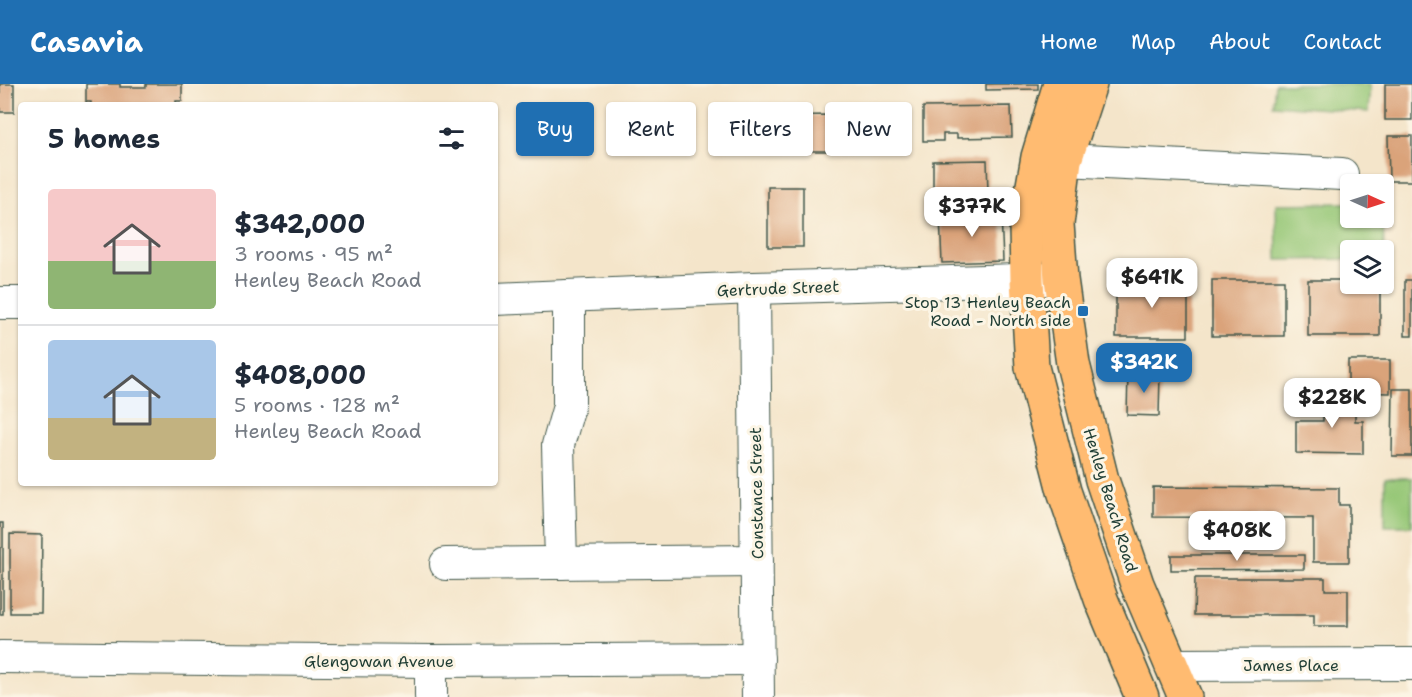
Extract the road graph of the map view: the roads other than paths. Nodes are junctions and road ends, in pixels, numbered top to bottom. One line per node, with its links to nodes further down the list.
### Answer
1 (1060, 84): 6 (main road)
2 (1090, 84): 3 (main road, Henley Beach Road)
3 (1065, 160): 4 (street); 5 (main road, Henley Beach Road)
4 (1342, 174)
5 (1061, 279): 6 (street, Gertrude Street); 19 (main road, Henley Beach Road)
6 (1027, 280): 7 (street, Gertrude Street); 22 (main road)
7 (754, 288): 8 (street, Gertrude Street); 12 (street, Constance Street)
8 (569, 296): 9 (street, Gertrude Street); 13 (street)
9 (498, 298)
10 (0, 303): 11 (street)
11 (18, 303)
12 (757, 561): 13 (street); 16 (street, Constance Street)
13 (561, 563): 14 (street)
14 (446, 564)
15 (0, 657): 17 (street, Glengowan Avenue)
16 (758, 659): 17 (street, Glengowan Avenue); 21 (street, Constance Street)
17 (431, 661): 20 (street)
18 (1412, 664): 19 (street, James Place)
19 (1170, 665): 23 (main road, Henley Beach Road)
20 (431, 697)
21 (758, 697)
22 (1143, 697)
23 (1185, 697)

